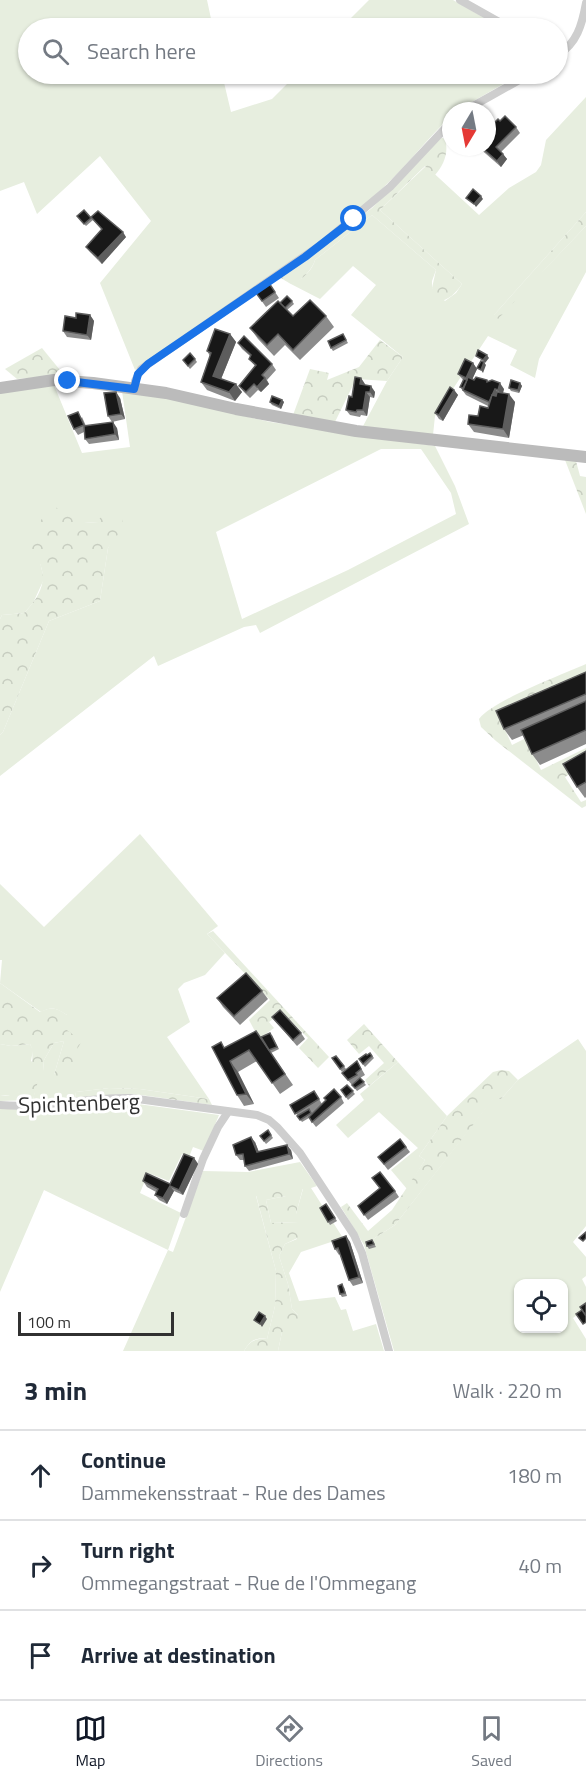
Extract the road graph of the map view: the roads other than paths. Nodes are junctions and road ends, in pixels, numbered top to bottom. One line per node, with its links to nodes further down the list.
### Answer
1 (460, 0): 3 (street)
2 (586, 3): 4 (street)
3 (492, 18)
4 (568, 46)
5 (512, 84): 6 (street)
6 (480, 102)
7 (442, 131): 9 (street)
8 (0, 388): 9 (main road)
9 (134, 389): 10 (main road)
10 (586, 458)
11 (0, 1105): 12 (street, Spichtenberg)
12 (228, 1112): 13 (street); 14 (street, Spichtenberg)
13 (184, 1214)
14 (388, 1351)

